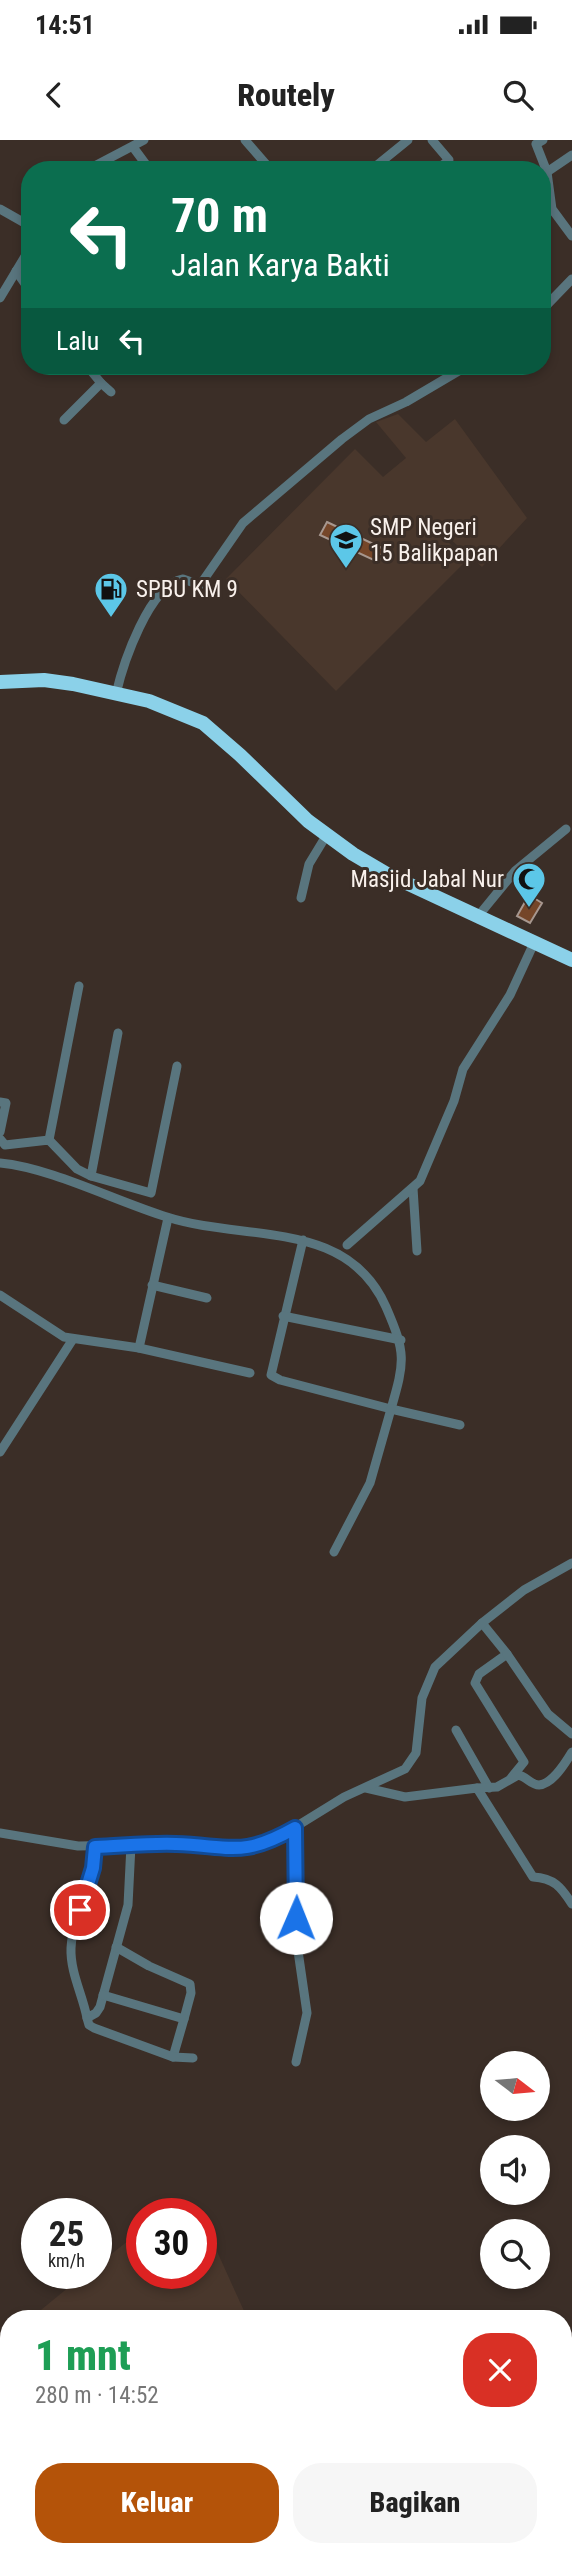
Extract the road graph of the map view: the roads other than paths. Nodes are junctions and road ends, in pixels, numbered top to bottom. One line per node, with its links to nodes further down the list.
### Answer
1 (144, 140): 6 (street)
2 (245, 140): 10 (street)
3 (408, 140): 11 (street)
4 (432, 140): 12 (street)
5 (544, 140): 13 (street)
6 (133, 147): 8 (street); 9 (street)
7 (572, 155): 14 (street)
8 (105, 161)
9 (143, 161)
10 (263, 161)
11 (382, 161)
12 (448, 161)
13 (543, 161)
14 (551, 169)
15 (551, 202): 18 (street)
16 (0, 209): 17 (street)
17 (21, 221)
18 (572, 236)
19 (21, 263): 20 (street)
20 (16, 271): 21 (street); 23 (street)
21 (21, 278)
22 (572, 279): 24 (street)
23 (0, 298)
24 (551, 301)
25 (94, 375): 27 (street)
26 (452, 375): 31 (street)
27 (100, 383): 28 (street); 29 (street)
28 (111, 392)
29 (64, 420)
30 (0, 682): 31 (highway)
31 (116, 694): 33 (highway)
32 (566, 829): 35 (street)
33 (326, 836): 34 (street); 35 (highway)
34 (301, 898)
35 (479, 915): 36 (highway)
36 (534, 943): 37 (highway); 47 (street)
37 (572, 960)
38 (79, 986): 44 (street)
39 (118, 1034): 46 (street)
40 (177, 1066): 46 (street)
41 (0, 1102): 42 (street)
42 (0, 1132)
43 (0, 1139): 44 (street)
44 (49, 1140): 46 (street)
45 (0, 1163): 48 (street)
46 (91, 1176)
47 (413, 1188): 50 (street); 51 (street)
48 (168, 1218): 49 (street); 52 (street)
49 (303, 1240): 55 (street); 57 (street)
50 (347, 1245)
51 (417, 1251)
52 (152, 1285): 54 (street); 58 (street)
53 (0, 1295): 56 (street)
54 (207, 1297)
55 (283, 1316): 57 (street); 60 (street)
56 (73, 1339): 58 (street); 62 (street)
57 (401, 1340): 60 (street)
58 (139, 1348): 59 (street)
59 (250, 1373)
60 (391, 1409): 61 (street); 63 (street)
61 (460, 1425)
62 (0, 1452)
63 (334, 1552)
64 (572, 1563): 65 (street)
65 (482, 1623): 66 (street); 71 (street)
66 (507, 1654): 68 (street); 70 (street)
67 (456, 1730): 73 (street)
68 (572, 1734)
69 (572, 1752): 70 (street)
70 (511, 1778): 73 (street)
71 (366, 1788): 72 (street); 74 (street)
72 (477, 1788): 73 (street); 78 (street)
73 (489, 1788)
74 (295, 1828): 76 (street); 85 (street)
75 (0, 1833): 77 (street)
76 (131, 1845): 77 (street); 79 (street)
77 (95, 1847): 81 (street)
78 (572, 1904)
79 (116, 1947): 80 (street); 82 (street)
80 (103, 1995): 81 (street); 82 (street)
81 (87, 2018): 83 (street)
82 (184, 2019): 83 (street)
83 (173, 2057): 84 (street)
84 (193, 2058)
85 (296, 2062)

